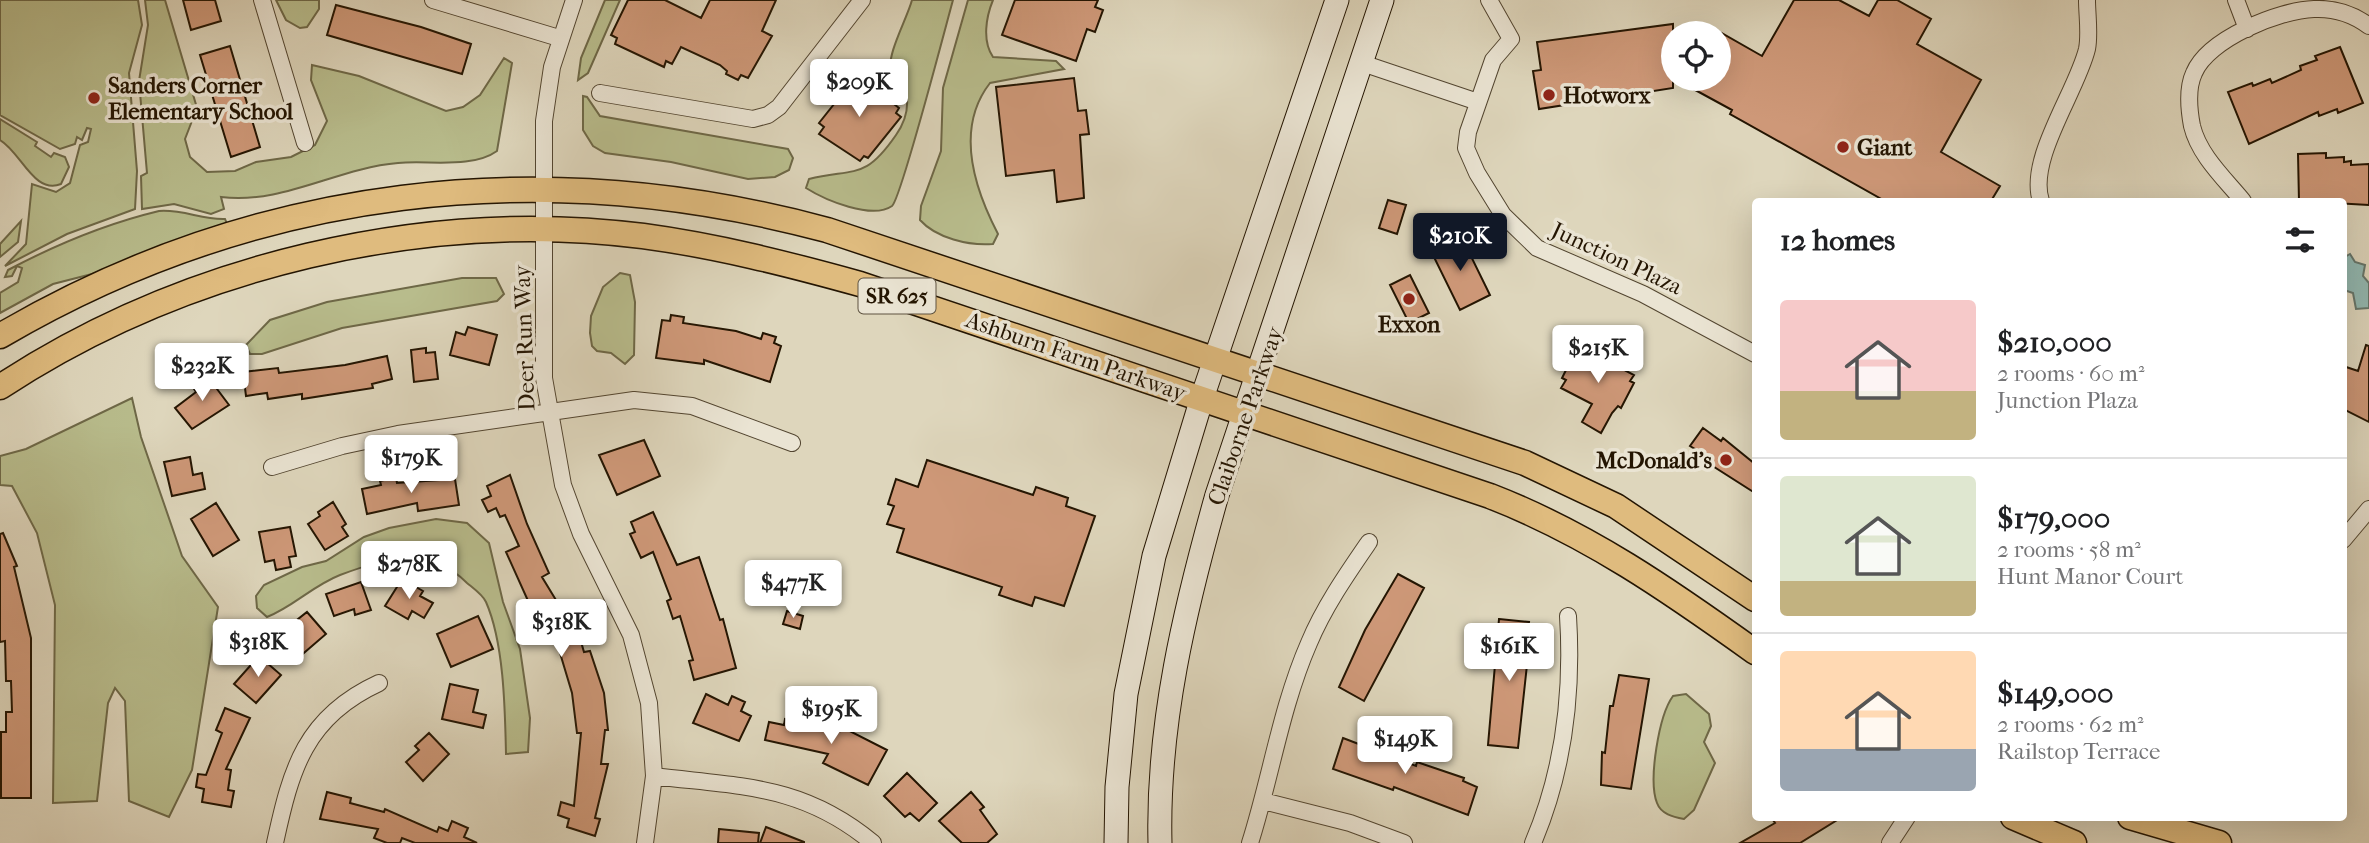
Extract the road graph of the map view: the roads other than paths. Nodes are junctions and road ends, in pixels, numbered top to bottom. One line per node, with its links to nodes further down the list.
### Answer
1 (262, 0): 16 (street)
2 (433, 0): 12 (street)
3 (574, 0): 12 (street, Deer Run Way)
4 (862, 0): 14 (street)
5 (1337, 0): 23 (main road, Claiborne Parkway)
6 (1382, 0): 13 (main road, Claiborne Parkway)
7 (1489, 0): 15 (street, Junction Plaza)
8 (2087, 0): 18 (street)
9 (2236, 0): 11 (street)
10 (2369, 26): 11 (street)
11 (2247, 29): 19 (street)
12 (559, 38): 17 (street, Deer Run Way)
13 (1362, 63): 15 (street); 24 (main road, Claiborne Parkway)
14 (600, 93)
15 (1478, 102): 22 (street, Junction Plaza)
16 (305, 143)
17 (543, 188): 20 (street, Deer Run Way); 21 (main road, Ashburn Farm Parkway / SR 625); 23 (main road, Ashburn Farm Parkway / SR 625)
18 (2040, 198)
19 (2241, 198)
20 (543, 231): 25 (main road, Ashburn Farm Parkway / SR 625); 26 (main road, Ashburn Farm Parkway / SR 625); 27 (street, Deer Run Way)
21 (0, 336)
22 (1752, 352)
23 (1216, 359): 24 (main road, Ashburn Farm Parkway / SR 625); 26 (main road, Claiborne Parkway)
24 (1259, 375): 28 (main road, Claiborne Parkway); 34 (main road, Ashburn Farm Parkway / SR 625)
25 (0, 387)
26 (1202, 398): 28 (main road, Ashburn Farm Parkway / SR 625); 46 (main road, Claiborne Parkway)
27 (548, 411): 29 (street); 30 (street); 38 (street, Deer Run Way)
28 (1245, 413): 36 (main road, Ashburn Farm Parkway / SR 625); 47 (main road, Claiborne Parkway)
29 (792, 443)
30 (272, 467)
31 (2369, 509): 32 (street)
32 (2347, 535)
33 (1369, 542): 39 (street)
34 (1752, 597)
35 (1568, 616): 50 (street)
36 (1752, 650)
37 (379, 683): 43 (street)
38 (654, 776): 44 (street, Deer Run Way); 45 (street)
39 (1263, 801): 48 (street); 49 (street)
40 (1904, 821): 51 (street)
41 (2022, 821): 52 (main road)
42 (2144, 821): 53 (main road)
43 (275, 843)
44 (645, 843)
45 (873, 843)
46 (1116, 843)
47 (1160, 843)
48 (1250, 843)
49 (1404, 843)
50 (1533, 843)
51 (1890, 843)
52 (2074, 843)
53 (2219, 843)

